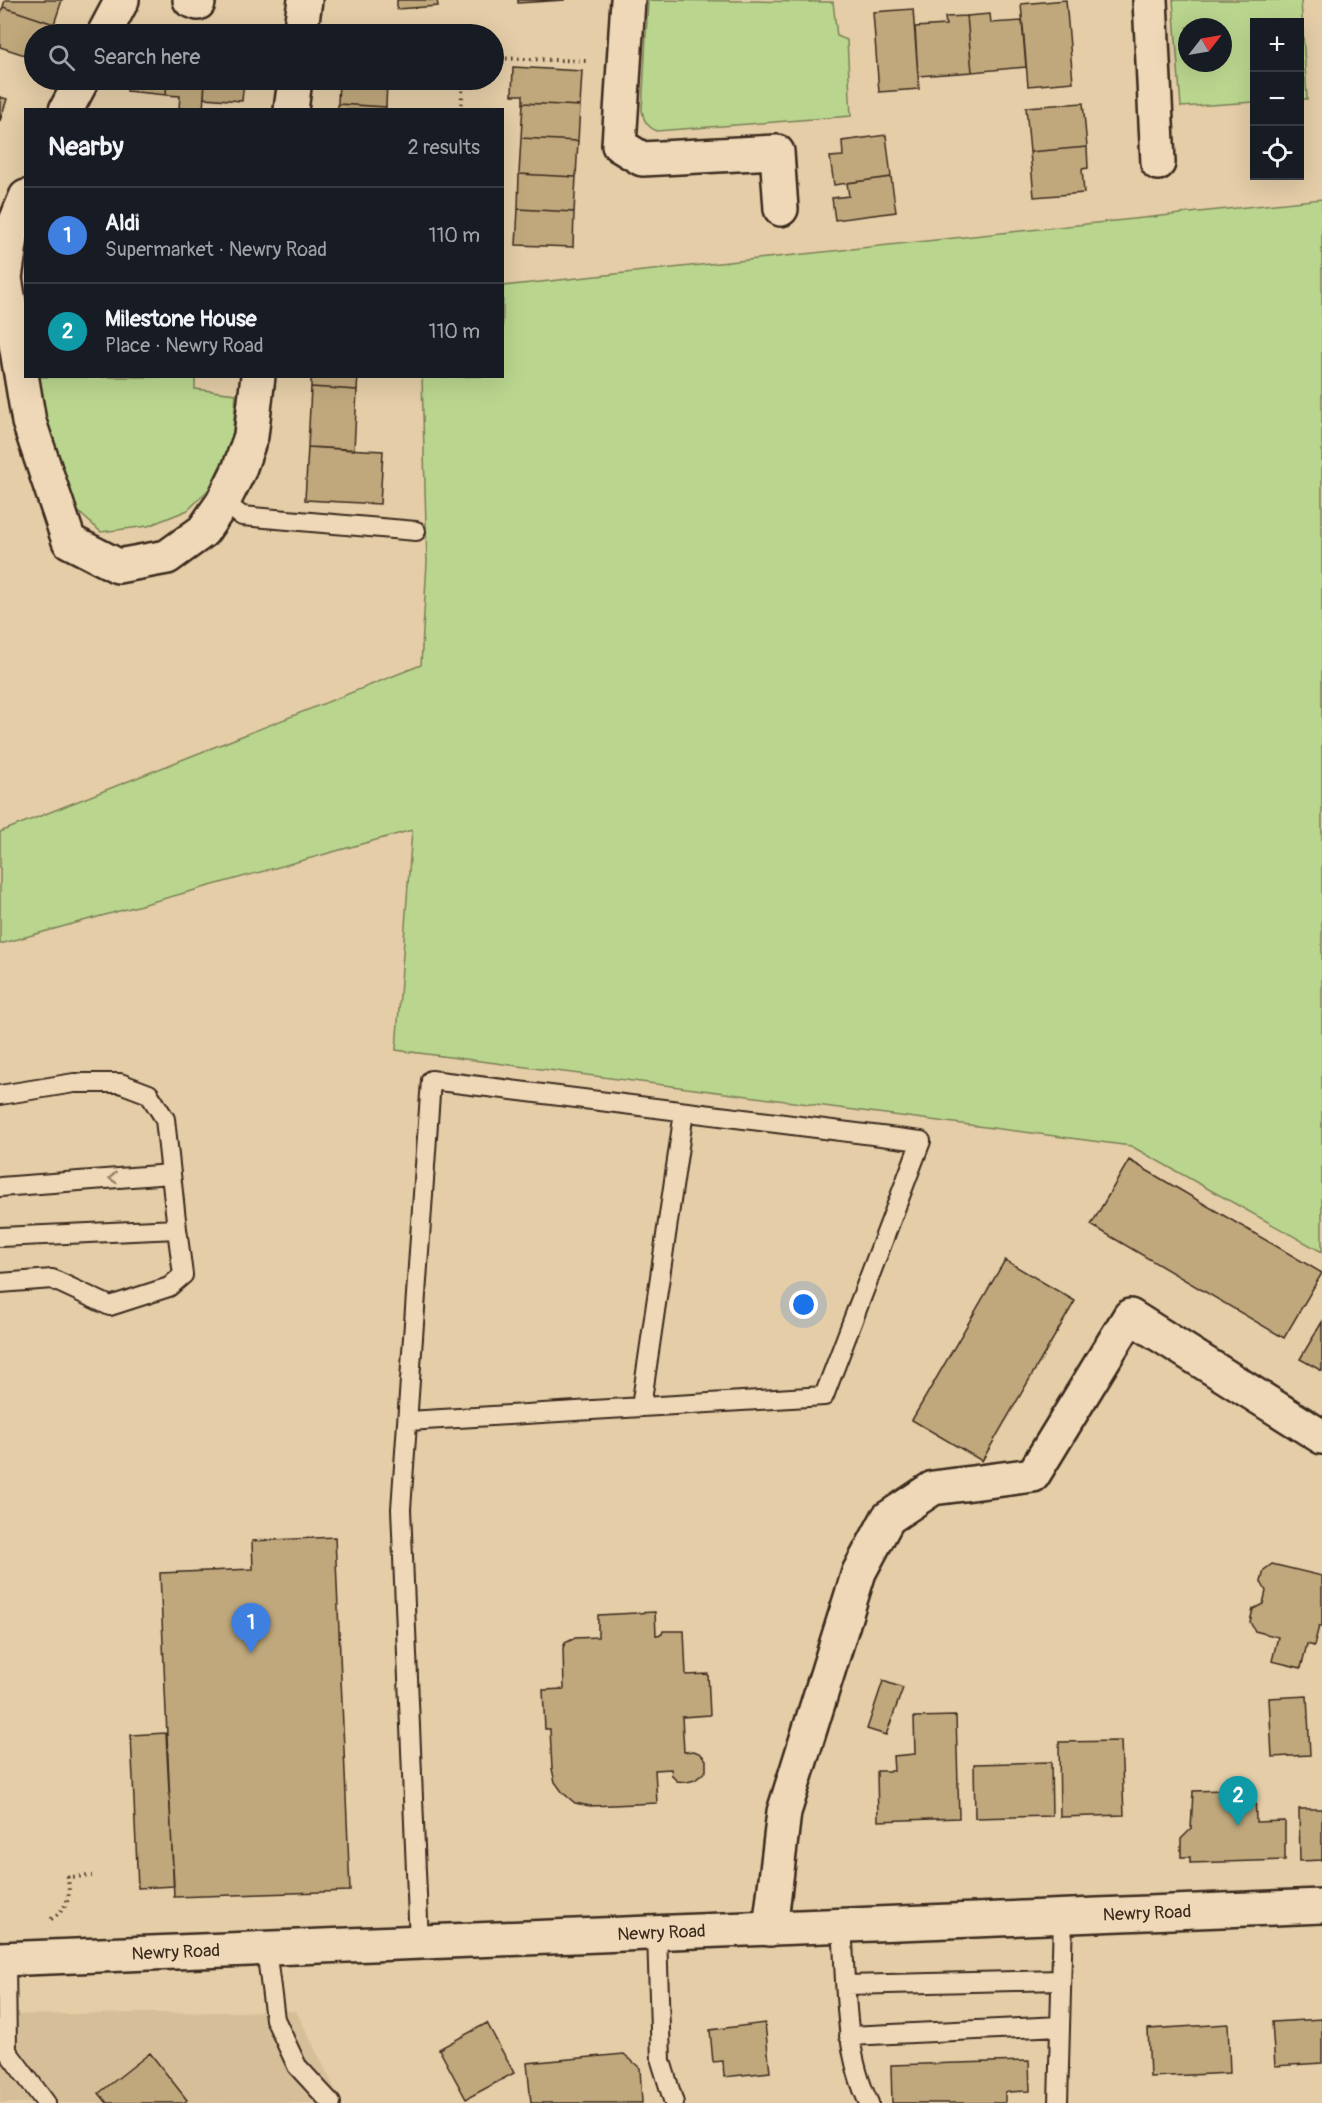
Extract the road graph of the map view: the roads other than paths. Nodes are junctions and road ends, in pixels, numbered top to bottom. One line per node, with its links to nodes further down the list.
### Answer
1 (122, 0): 5 (street)
2 (304, 0): 6 (street)
3 (628, 0): 13 (street)
4 (1150, 0): 11 (street)
5 (109, 24)
6 (301, 24)
7 (77, 90): 9 (street)
8 (294, 90): 10 (street)
9 (67, 108)
10 (291, 108)
11 (1158, 164)
12 (24, 202): 15 (street)
13 (781, 209)
14 (258, 378): 15 (street)
15 (223, 502): 16 (lane)
16 (416, 531)
17 (0, 1095): 19 (lane)
18 (684, 1112): 24 (lane); 24 (lane); 25 (lane)
19 (171, 1174): 20 (lane, one-way to 20); 21 (lane)
20 (0, 1187)
21 (177, 1229): 22 (lane); 23 (lane)
22 (0, 1237)
23 (0, 1283)
24 (641, 1407): 25 (lane)
25 (408, 1421): 32 (lane)
26 (1322, 1437): 30 (street)
27 (1322, 1906): 28 (street, Newry Road)
28 (1063, 1917): 29 (street, Newry Road); 35 (lane)
29 (842, 1926): 30 (street, Newry Road); 36 (lane)
30 (770, 1929): 31 (street, Newry Road)
31 (657, 1933): 32 (street, Newry Road); 41 (lane)
32 (419, 1943): 33 (street, Newry Road)
33 (266, 1949): 34 (street, Newry Road); 40 (lane)
34 (3, 1959): 39 (lane)
35 (1061, 1980): 36 (lane); 37 (lane)
36 (846, 1985): 38 (lane)
37 (1060, 2026): 38 (lane); 43 (lane)
38 (849, 2036): 42 (lane)
39 (46, 2103)
40 (331, 2103)
41 (674, 2103)
42 (868, 2103)
43 (1058, 2103)

